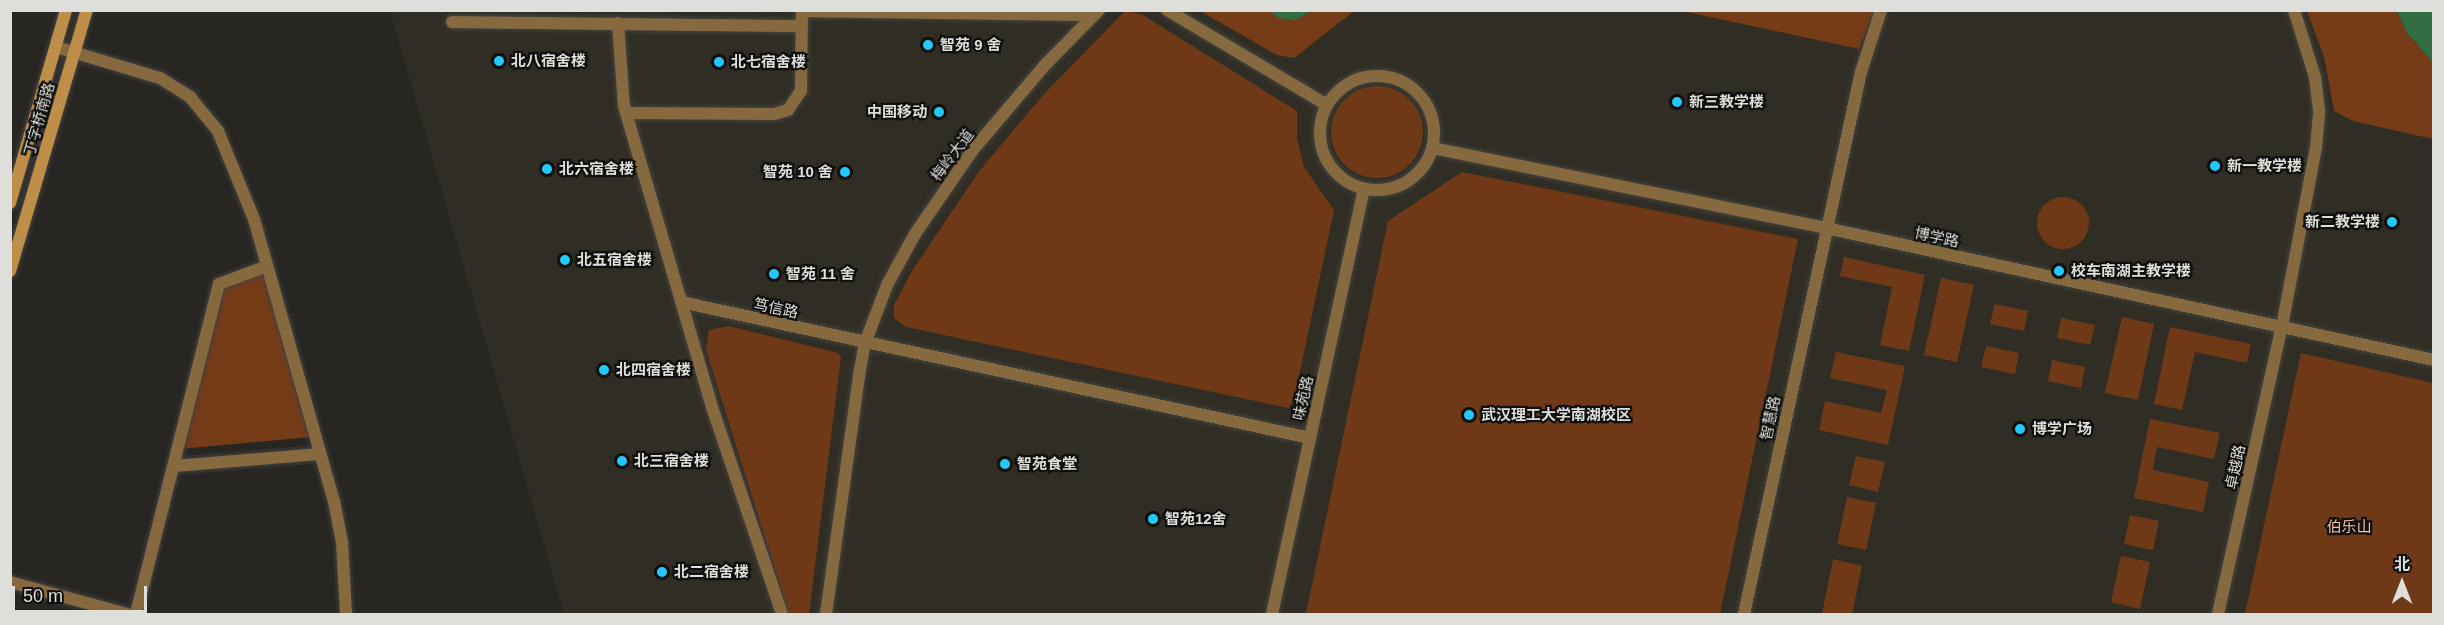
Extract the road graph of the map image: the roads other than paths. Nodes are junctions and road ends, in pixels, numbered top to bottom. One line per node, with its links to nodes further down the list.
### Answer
1 (66, 10): 10 (main road, 丁字桥南路)
2 (87, 10): 11 (main road, 丁字桥南路)
3 (1167, 10): 12 (street)
4 (1881, 10): 17 (street, 智慧路)
5 (2294, 10): 21 (street, 卓越路)
6 (1097, 13): 9 (street); 22 (street, 梅岭大道)
7 (452, 22): 8 (street)
8 (618, 23): 9 (street); 13 (street)
9 (802, 26): 13 (street)
10 (56, 47): 11 (street); 16 (main road, 丁字桥南路)
11 (75, 51): 18 (street); 19 (main road, 丁字桥南路)
12 (1327, 105): 14 (street); 15 (street)
13 (626, 113): 20 (street)
14 (1433, 148): 15 (street); 17 (street, 博学路)
15 (1364, 189): 24 (street, 味苑路)
16 (10, 202)
17 (1826, 228): 21 (street, 博学路); 34 (street, 智慧路)
18 (265, 267): 25 (street); 26 (street)
19 (10, 271)
20 (681, 302): 22 (street, 笃信路); 31 (street)
21 (2282, 326): 23 (street, 博学路); 35 (street, 卓越路)
22 (865, 343): 24 (street, 笃信路); 32 (street, 梅岭大道)
23 (2433, 360)
24 (1310, 438): 33 (street, 味苑路)
25 (319, 454): 26 (street); 30 (street)
26 (174, 466): 29 (street)
27 (10, 582): 28 (street)
28 (127, 615)
29 (136, 615)
30 (346, 615)
31 (782, 615)
32 (826, 615)
33 (1272, 615)
34 (1744, 615)
35 (2218, 615)

